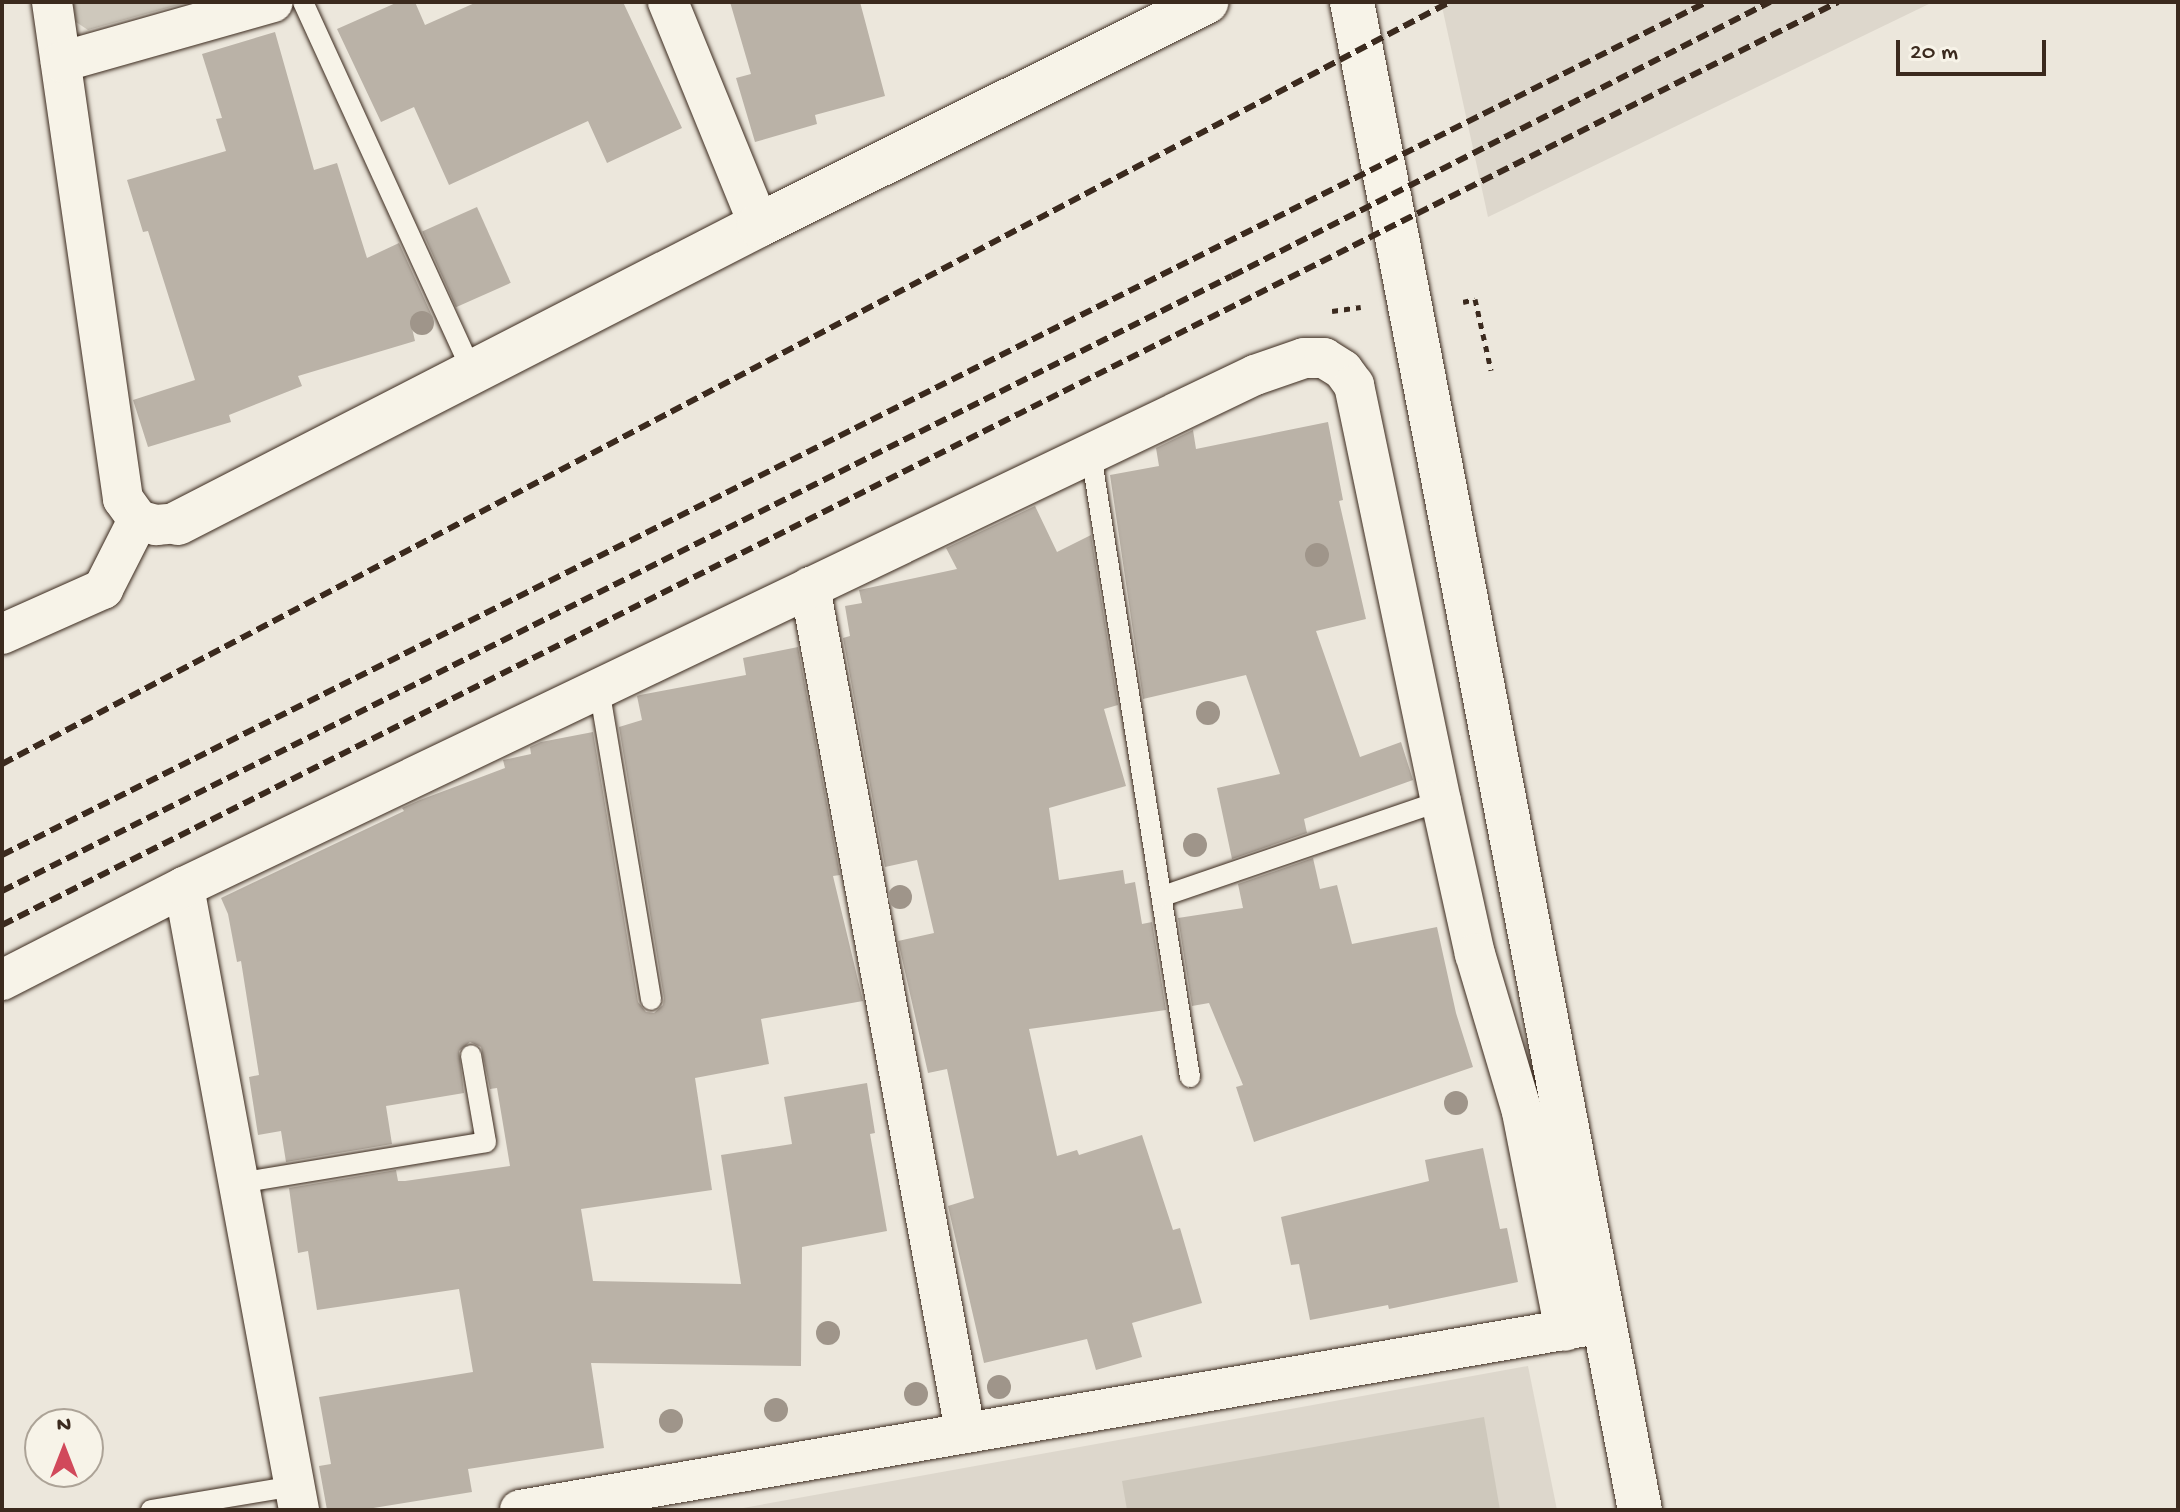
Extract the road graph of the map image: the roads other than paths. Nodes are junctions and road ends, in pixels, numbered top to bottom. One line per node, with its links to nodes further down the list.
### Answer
1 (52, 2): 7 (street)
2 (273, 2): 7 (street)
3 (303, 2): 9 (lane)
4 (668, 2): 8 (street)
5 (1206, 2): 8 (street)
6 (1352, 2): 23 (street)
7 (61, 62): 11 (street)
8 (759, 225): 9 (street)
9 (473, 373): 11 (street)
10 (1091, 454): 12 (street); 15 (street); 17 (lane)
11 (158, 522): 13 (street)
12 (810, 587): 14 (street); 24 (street)
13 (2, 634)
14 (599, 688): 16 (street); 19 (lane)
15 (1441, 801): 17 (lane); 23 (street)
16 (184, 887): 18 (street); 22 (street)
17 (1163, 896): 21 (lane)
18 (2, 980)
19 (651, 1000)
20 (471, 1055): 22 (lane)
21 (1190, 1077)
22 (239, 1183): 25 (street)
23 (1586, 1327): 24 (street); 28 (street)
24 (965, 1431): 27 (street)
25 (297, 1498): 26 (lane)
26 (151, 1510)
27 (520, 1510)
28 (1640, 1510)

